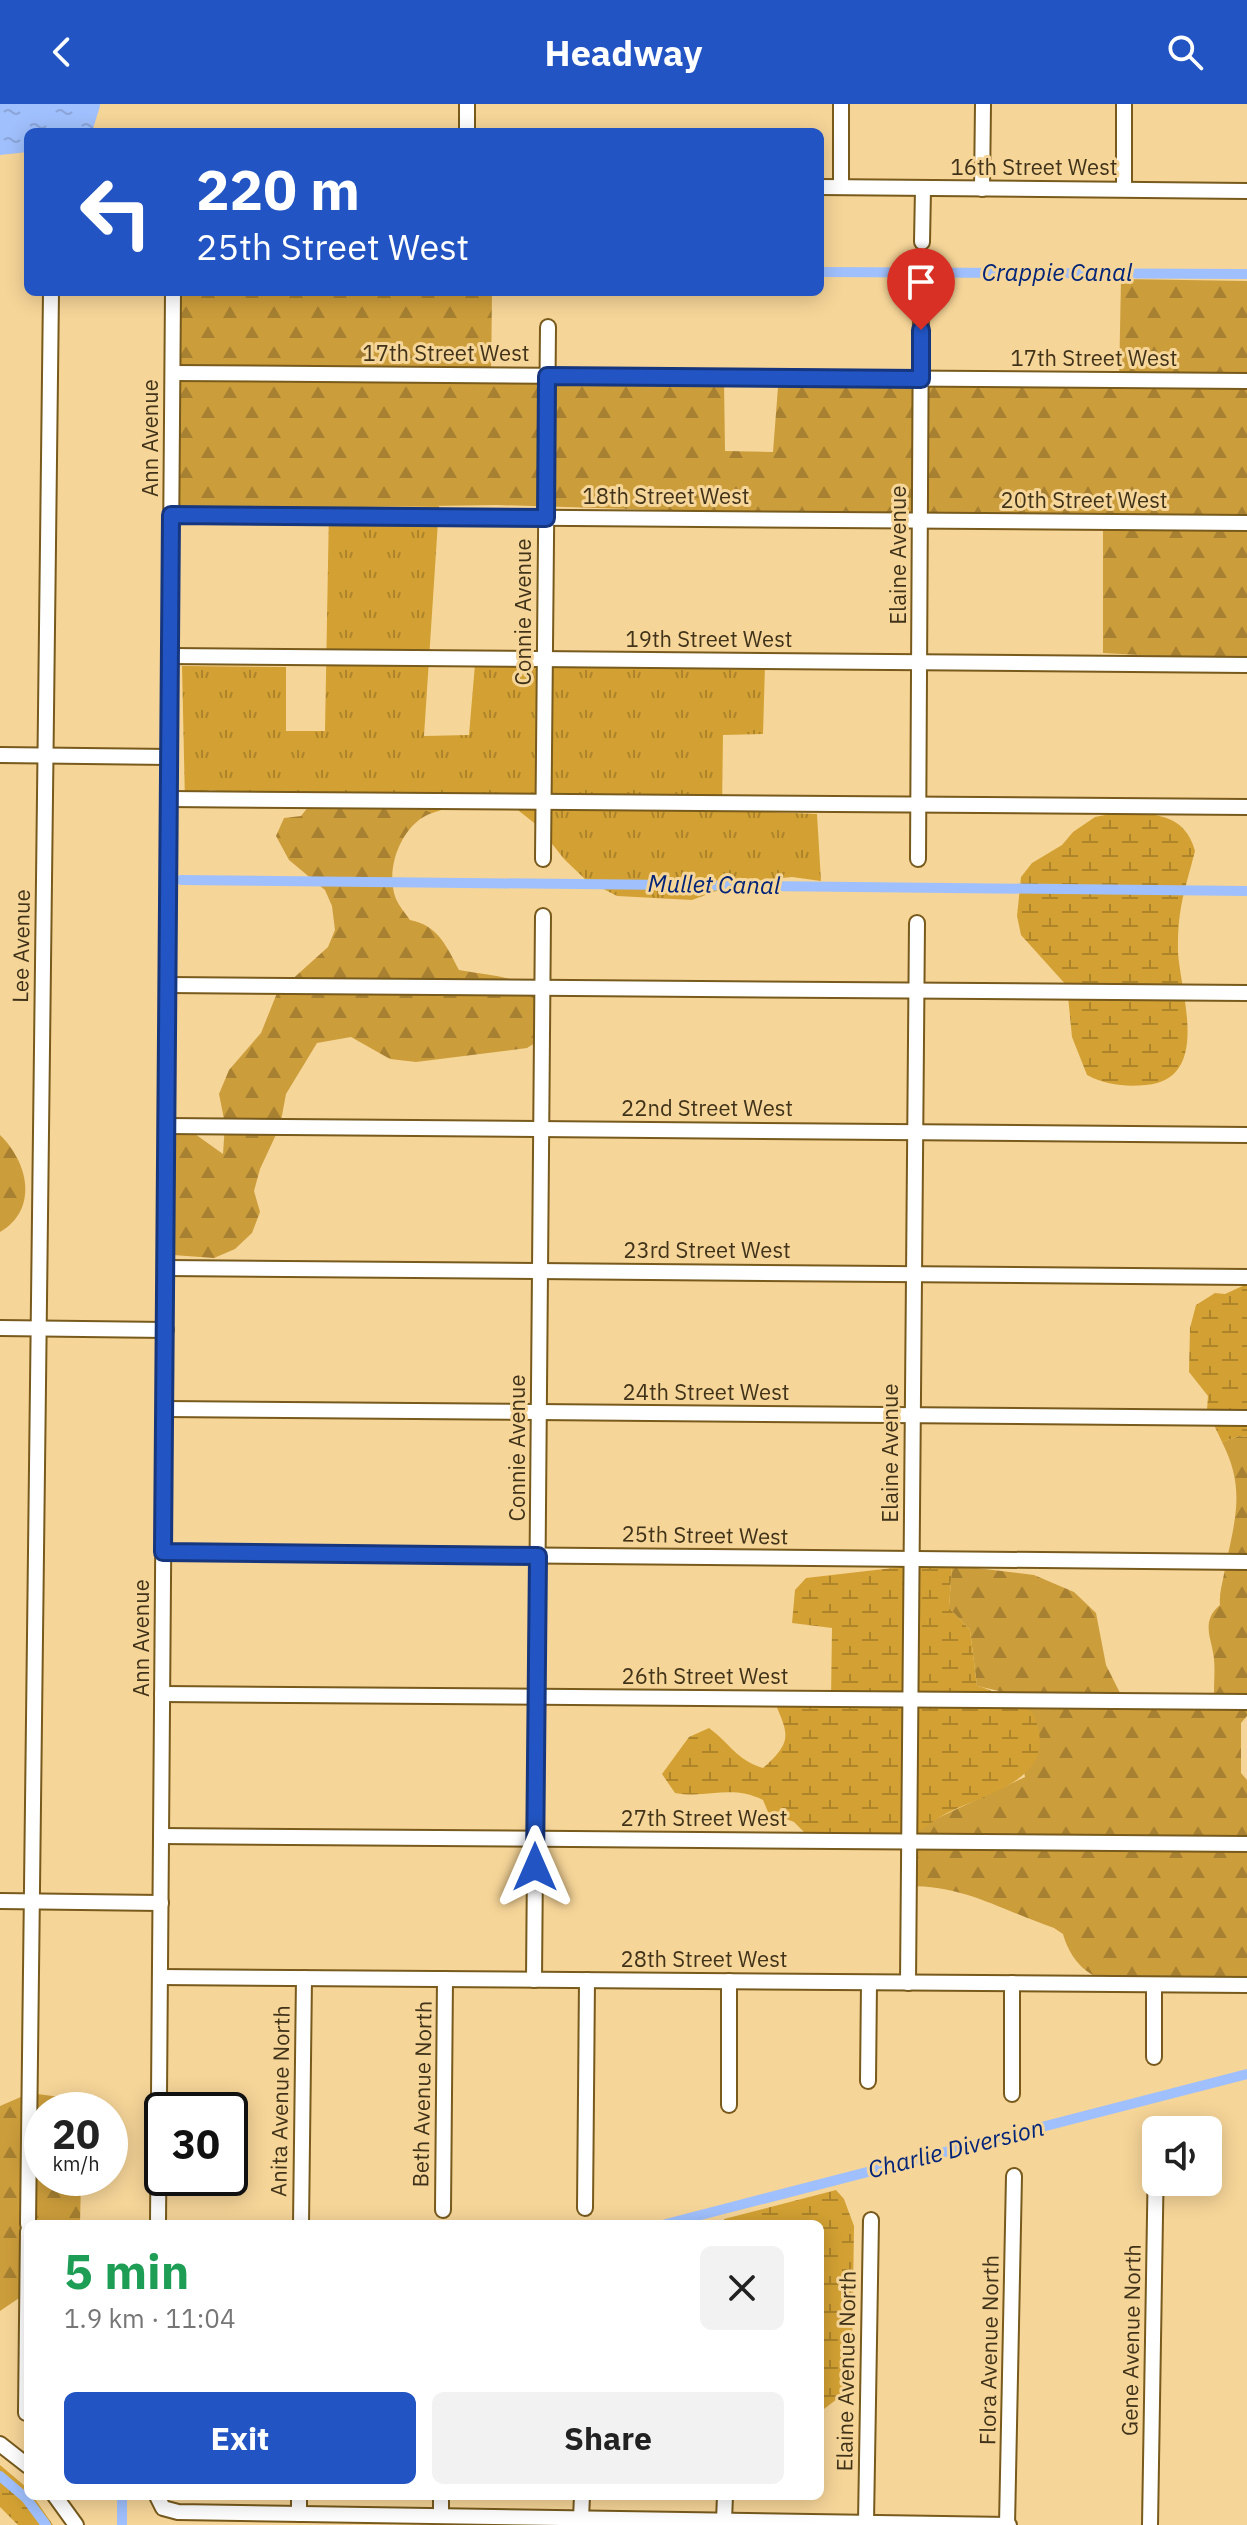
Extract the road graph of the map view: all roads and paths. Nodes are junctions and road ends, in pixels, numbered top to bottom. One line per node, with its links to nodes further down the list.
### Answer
1 (467, 104): 5 (street)
2 (841, 104): 7 (street)
3 (983, 104): 9 (street)
4 (1124, 104): 10 (street)
5 (467, 128)
6 (824, 187): 7 (street, 16th Street West)
7 (841, 187): 8 (street, 16th Street West)
8 (923, 189): 9 (street, 16th Street West); 12 (street)
9 (982, 189): 10 (street, 16th Street West)
10 (1124, 189): 11 (street, 16th Street West)
11 (1247, 191)
12 (922, 242)
13 (51, 296): 30 (street, Lee Avenue)
14 (173, 296): 17 (street, Ann Avenue)
15 (921, 306): 19 (street, Elaine Avenue)
16 (548, 327): 18 (street, Connie Avenue)
17 (173, 373): 18 (street, 17th Street West); 21 (street, Ann Avenue)
18 (547, 376): 19 (street, 17th Street West); 22 (street, Connie Avenue)
19 (921, 379): 20 (street, 17th Street West); 23 (street, Elaine Avenue)
20 (1247, 381)
21 (171, 515): 22 (street, 18th Street West); 25 (street, Ann Avenue)
22 (546, 518): 23 (street, 18th Street West); 26 (street, Connie Avenue)
23 (920, 520): 24 (street, 20th Street West); 27 (street, Elaine Avenue)
24 (1247, 523)
25 (171, 656): 26 (street, 19th Street West); 31 (street, Ann Avenue)
26 (545, 659): 27 (street, 19th Street West); 33 (street, Connie Avenue)
27 (919, 662): 28 (street, 19th Street West); 34 (street, Elaine Avenue)
28 (1247, 665)
29 (0, 755): 30 (street)
30 (45, 755): 31 (street); 53 (street, Lee Avenue)
31 (170, 757): 32 (street, Ann Avenue)
32 (169, 799): 33 (street); 40 (street, Ann Avenue)
33 (544, 802): 34 (street); 36 (street, Connie Avenue)
34 (918, 805): 35 (street); 37 (street)
35 (1247, 807)
36 (543, 859)
37 (918, 859)
38 (543, 916): 41 (street, Connie Avenue)
39 (917, 923): 42 (street, Elaine Avenue)
40 (168, 985): 41 (street); 44 (street, Ann Avenue)
41 (542, 987): 42 (street); 45 (street, Connie Avenue)
42 (916, 990): 43 (street); 46 (street, Elaine Avenue)
43 (1247, 993)
44 (167, 1126): 45 (street, 22nd Street West); 48 (street, Ann Avenue)
45 (541, 1129): 46 (street, 22nd Street West); 49 (street, Connie Avenue)
46 (915, 1132): 47 (street, 22nd Street West); 50 (street, Elaine Avenue)
47 (1247, 1135)
48 (166, 1268): 49 (street, 23rd Street West); 54 (street, Ann Avenue)
49 (540, 1271): 50 (street, 23rd Street West); 56 (street, Connie Avenue)
50 (914, 1274): 51 (street, 23rd Street West); 57 (street, Elaine Avenue)
51 (1247, 1277)
52 (0, 1328): 53 (street)
53 (38, 1328): 54 (street); 72 (street, Lee Avenue)
54 (166, 1330): 55 (street, Ann Avenue)
55 (165, 1409): 56 (street, 24th Street West); 59 (street, Ann Avenue)
56 (539, 1412): 57 (street, 24th Street West); 60 (street, Connie Avenue)
57 (913, 1416): 58 (street, 24th Street West); 61 (street, Elaine Avenue)
58 (1247, 1418)
59 (163, 1552): 60 (street, 25th Street West); 63 (street, Ann Avenue)
60 (538, 1556): 61 (street, 25th Street West); 64 (street, Connie Avenue)
61 (912, 1559): 62 (street, 25th Street West); 65 (street, Elaine Avenue)
62 (1247, 1562)
63 (162, 1694): 64 (street, 26th Street West); 67 (street, Ann Avenue)
64 (537, 1696): 65 (street, 26th Street West); 68 (street, Connie Avenue)
65 (911, 1700): 66 (street, 26th Street West); 69 (street, Elaine Avenue)
66 (1247, 1702)
67 (161, 1836): 68 (street, 27th Street West); 73 (street, Ann Avenue)
68 (536, 1838): 69 (street, 27th Street West); 77 (street, Connie Avenue)
69 (909, 1841): 70 (street, 27th Street West); 81 (street, Elaine Avenue)
70 (1247, 1844)
71 (0, 1901): 72 (street)
72 (33, 1902): 73 (street); 93 (street, Lee Avenue)
73 (161, 1903): 74 (street, Ann Avenue)
74 (160, 1977): 75 (street, 28th Street West); 94 (street, Ann Avenue)
75 (304, 1978): 76 (street, 28th Street West); 95 (street, Anita Avenue North)
76 (445, 1979): 77 (street, 28th Street West); 92 (street, Beth Avenue North)
77 (534, 1980): 78 (street, 28th Street West)
78 (587, 1980): 79 (street, 28th Street West); 91 (street)
79 (729, 1981): 80 (street, 28th Street West); 88 (street)
80 (869, 1983): 81 (street, 28th Street West); 86 (street)
81 (908, 1983): 82 (street, 28th Street West)
82 (1012, 1983): 83 (street, 28th Street West); 87 (street)
83 (1154, 1985): 84 (street, 28th Street West); 85 (street)
84 (1247, 1985)
85 (1154, 2057)
86 (868, 2081)
87 (1012, 2094)
88 (729, 2105)
89 (1014, 2176): 111 (street, Flora Avenue North)
90 (1155, 2196): 112 (street, Gene Avenue North)
91 (585, 2208)
92 (443, 2210)
93 (28, 2220)
94 (158, 2220)
95 (301, 2220)
96 (871, 2220): 109 (street, Elaine Avenue North)
97 (0, 2444): 98 (street)
98 (24, 2463)
99 (58, 2500): 110 (street)
100 (299, 2500): 105 (street)
101 (441, 2500): 106 (street)
102 (582, 2500): 107 (street)
103 (725, 2500): 108 (street)
104 (160, 2502): 105 (street)
105 (299, 2514): 106 (street)
106 (441, 2516): 107 (street)
107 (581, 2518): 108 (street)
108 (724, 2520): 109 (street)
109 (866, 2522): 111 (street)
110 (76, 2525)
111 (1008, 2525)
112 (1150, 2525)

